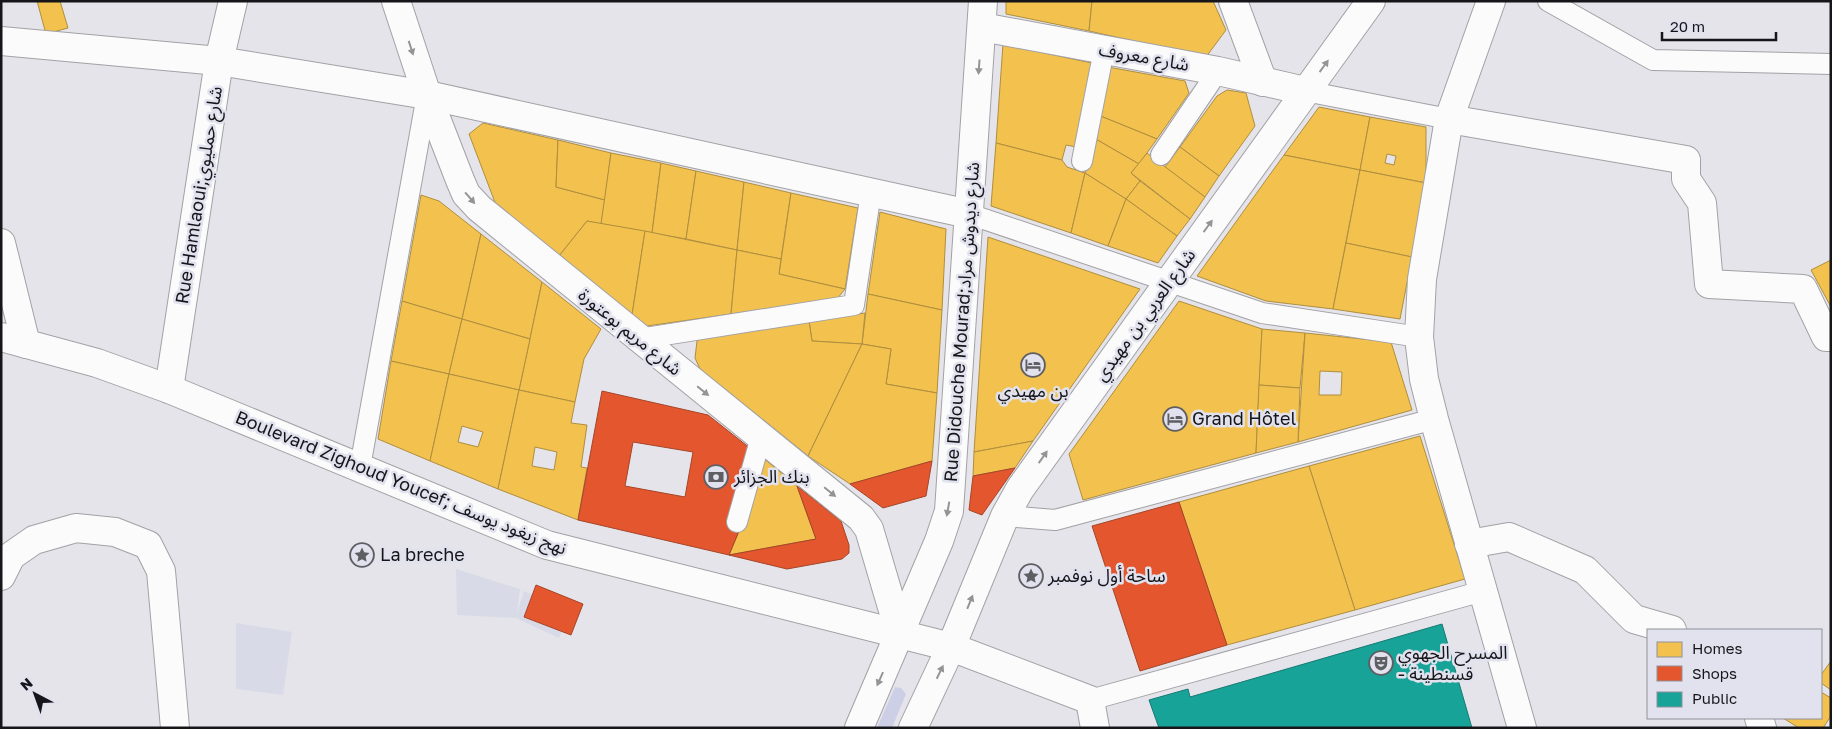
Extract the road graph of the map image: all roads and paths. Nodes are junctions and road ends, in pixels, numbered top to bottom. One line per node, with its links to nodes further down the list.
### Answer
1 (233, 1): 10 (street, Rue Hamlaoui;شارع حمليوي)
2 (396, 1): 15 (street, شارع مريم بوعتورة, one-way to 15)
3 (1371, 1): 14 (street, شارع العربي بن مهيدي, one-way to 3)
4 (1491, 1): 16 (street)
5 (1548, 1): 11 (lane)
6 (1242, 8): 13 (street)
7 (983, 14): 9 (street, شارع معروف); 20 (street, Rue Didouche Mourad;شارع ديدوش مراد, one-way to 20)
8 (1, 42): 10 (street)
9 (1104, 50): 12 (street, شارع معروف); 18 (lane)
10 (219, 60): 15 (street); 27 (street, Rue Hamlaoui;شارع حمليوي)
11 (1831, 64)
12 (1218, 71): 13 (street, شارع معروف); 17 (lane)
13 (1263, 82): 14 (street, شارع معروف)
14 (1305, 91): 16 (lane); 22 (street, شارع العربي بن مهيدي, one-way to 14)
15 (427, 95): 19 (street); 25 (street, شارع مريم بوعتورة, one-way to 25); 30 (lane)
16 (1449, 119): 23 (street); 24 (street)
17 (1161, 155)
18 (1082, 161)
19 (871, 192): 20 (street); 25 (lane)
20 (969, 214): 22 (lane); 37 (street, Rue Didouche Mourad;شارع ديدوش مراد, one-way to 37)
21 (1, 243): 26 (street)
22 (1168, 281): 23 (lane); 31 (street, شارع العربي بن مهيدي, one-way to 22)
23 (1419, 337): 28 (street)
24 (1831, 337)
25 (639, 339): 29 (street, شارع مريم بوعتورة, one-way to 29)
26 (14, 340): 27 (street, Boulevard Zighoud Youcef; نهج زيغود يوسف)
27 (169, 388): 30 (street, Boulevard Zighoud Youcef; نهج زيغود يوسف)
28 (1434, 419): 31 (lane); 33 (street)
29 (761, 437): 32 (lane); 37 (street, شارع مريم بوعتورة, one-way to 37)
30 (360, 467): 37 (street, Boulevard Zighoud Youcef; نهج زيغود يوسف)
31 (1005, 516): 38 (street, شارع العربي بن مهيدي, one-way to 31)
32 (737, 522)
33 (1469, 544): 35 (street); 36 (street)
34 (1, 576): 40 (street)
35 (1483, 591): 39 (lane); 44 (street)
36 (1669, 629)
37 (900, 634): 38 (street, Boulevard Zighoud Youcef; نهج زيغود يوسف); 41 (street, Rue Didouche Mourad;شارع ديدوش مراد, one-way to 41)
38 (952, 647): 39 (street, Boulevard Zighoud Youcef; نهج زيغود يوسف); 42 (street, شارع العربي بن مهيدي, one-way to 38)
39 (1090, 700): 43 (street)
40 (175, 728)
41 (859, 728)
42 (913, 728)
43 (1095, 728)
44 (1522, 728)

